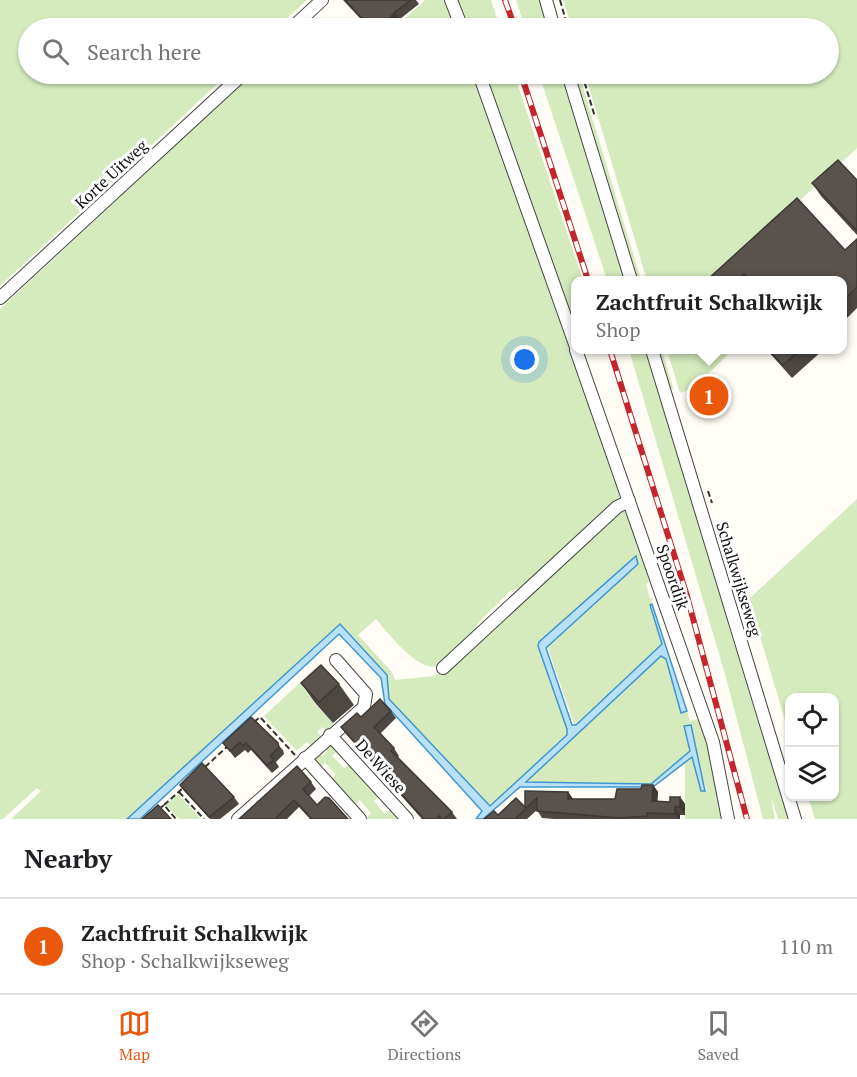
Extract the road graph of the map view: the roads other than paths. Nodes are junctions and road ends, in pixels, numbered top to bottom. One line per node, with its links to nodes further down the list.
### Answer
1 (322, 0): 4 (street)
2 (451, 0): 5 (street)
3 (546, 0): 6 (street)
4 (303, 18)
5 (458, 18)
6 (551, 18)
7 (232, 84): 11 (street, Korte Uitweg)
8 (483, 84): 12 (street, Spoordijk)
9 (571, 84): 10 (street)
10 (630, 276)
11 (0, 298)
12 (571, 334)
13 (578, 354): 15 (street, Spoordijk)
14 (653, 354): 24 (street, Schalkwijkseweg)
15 (629, 501): 17 (street); 23 (street, Spoordijk)
16 (336, 660): 18 (street, De Wiese)
17 (443, 668)
18 (330, 735): 19 (street, De Wiese); 22 (street, De Wiese)
19 (303, 760): 20 (street, De Wiese); 21 (street)
20 (238, 819)
21 (360, 819)
22 (407, 819)
23 (728, 819)
24 (795, 819)

